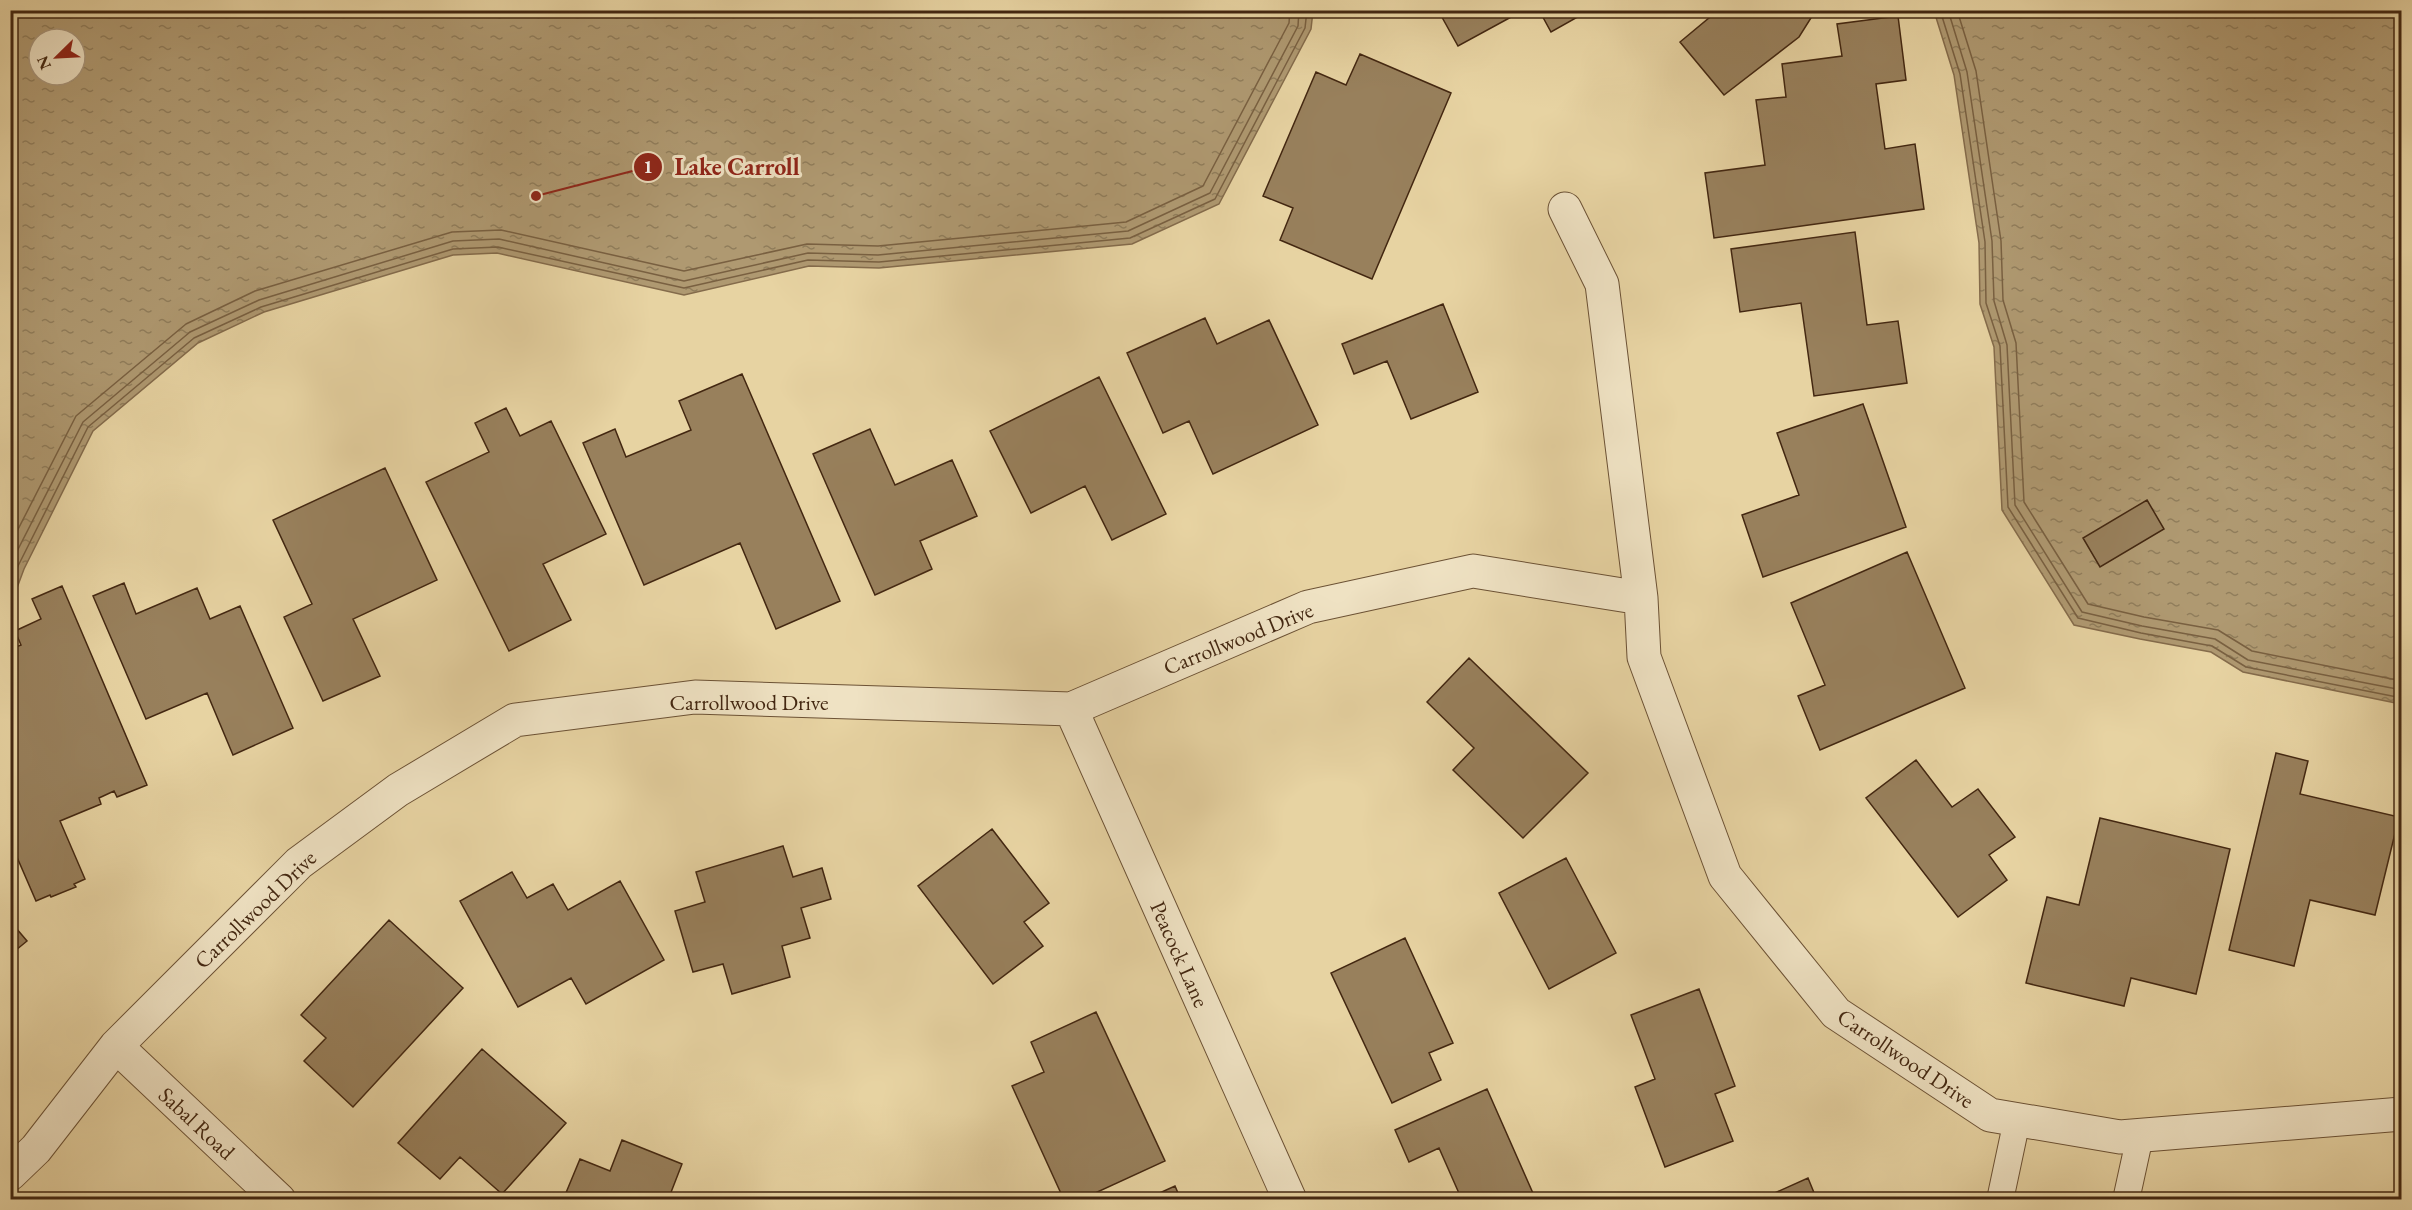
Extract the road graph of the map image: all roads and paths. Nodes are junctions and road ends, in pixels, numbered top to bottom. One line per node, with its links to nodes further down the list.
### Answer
1 (1565, 209): 2 (street, Carrollwood Drive)
2 (1641, 598): 3 (street, Carrollwood Drive); 6 (street, Carrollwood Drive)
3 (1071, 709): 4 (street, Carrollwood Drive); 10 (street, Peacock Lane)
4 (116, 1046): 8 (street, Carrollwood Drive); 9 (street, Sabal Road)
5 (2402, 1114): 7 (street, Carrollwood Drive)
6 (2018, 1120): 7 (street, Carrollwood Drive); 11 (lane)
7 (2140, 1136): 12 (lane)
8 (10, 1174)
9 (279, 1200)
10 (1290, 1200)
11 (2000, 1200)
12 (2126, 1200)

